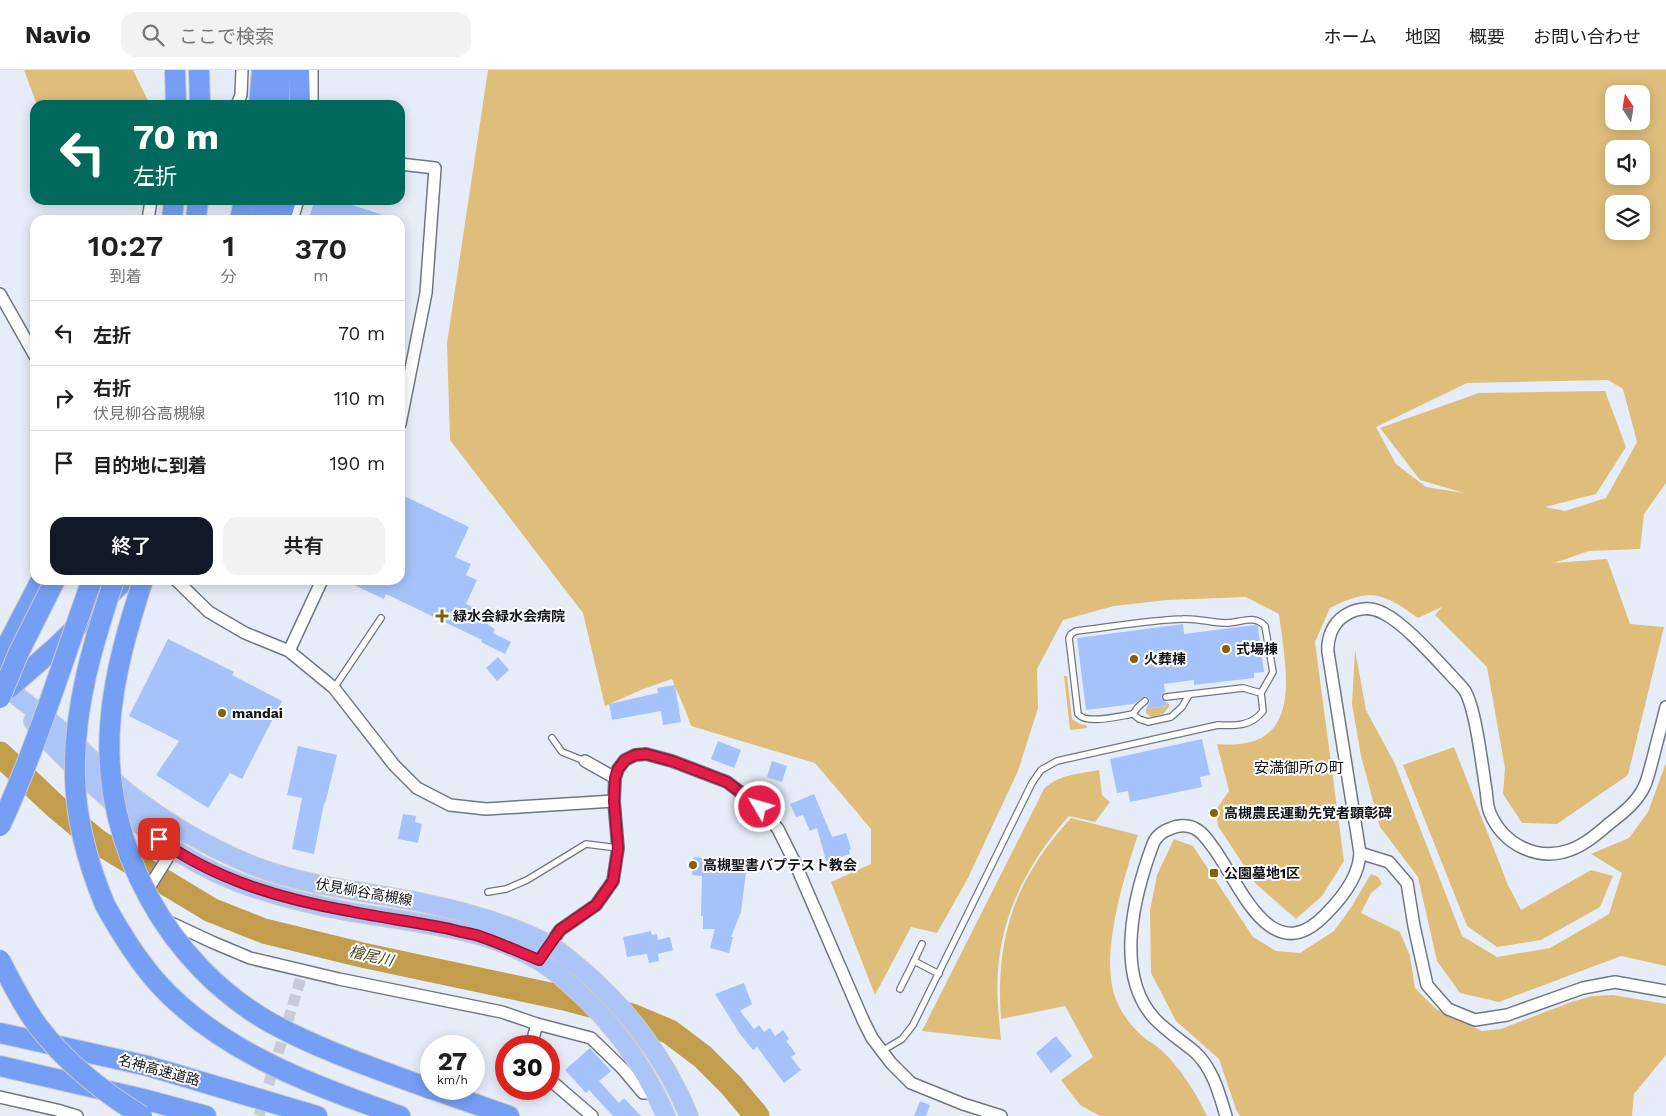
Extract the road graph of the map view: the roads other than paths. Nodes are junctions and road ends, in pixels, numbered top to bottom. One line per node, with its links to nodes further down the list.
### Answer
1 (175, 70): 6 (highway)
2 (199, 70): 7 (highway)
3 (242, 70): 8 (street)
4 (280, 70): 9 (highway); 10 (highway); 11 (highway)
5 (312, 70): 12 (street)
6 (176, 100)
7 (200, 100)
8 (239, 100)
9 (262, 100)
10 (278, 100)
11 (297, 100)
12 (312, 100)
13 (405, 165): 16 (street)
14 (0, 294): 15 (street)
15 (30, 347)
16 (405, 399)
17 (38, 585): 28 (highway)
18 (53, 585): 30 (highway, bridge)
19 (89, 585): 30 (highway)
20 (91, 585): 41 (highway, bridge)
21 (112, 585): 68 (highway, bridge)
22 (120, 585): 30 (highway)
23 (142, 585): 59 (highway, bridge)
24 (181, 585): 27 (street)
25 (320, 585): 27 (street)
26 (381, 618): 29 (lane)
27 (289, 651): 29 (street)
28 (0, 658)
29 (334, 688): 40 (street)
30 (3, 690): 43 (main road, 伏見柳谷高槻線); 47 (main road, 伏見柳谷高槻線)
31 (1261, 693): 32 (lane); 36 (lane); 51 (lane)
32 (1189, 695): 33 (lane); 36 (lane)
33 (1166, 697)
34 (1145, 701): 36 (lane)
35 (1666, 707): 44 (street)
36 (1133, 714)
37 (552, 738): 38 (lane)
38 (585, 761): 39 (street)
39 (615, 778): 40 (street); 57 (street)
40 (614, 801): 42 (street)
41 (0, 826)
42 (618, 848): 45 (lane); 47 (street)
43 (171, 853): 49 (main road, 伏見柳谷高槻線); 54 (street)
44 (1360, 853): 53 (street); 74 (street)
45 (488, 892)
46 (922, 944): 50 (lane)
47 (549, 945): 49 (street); 72 (main road, 伏見柳谷高槻線)
48 (0, 960): 65 (highway, bridge)
49 (539, 960): 61 (main road, 伏見柳谷高槻線)
50 (914, 961): 51 (lane); 52 (lane)
51 (939, 974): 57 (lane)
52 (900, 989)
53 (1666, 992)
54 (537, 1024): 56 (street); 61 (street)
55 (0, 1033): 67 (highway, 名神高速道路)
56 (534, 1035)
57 (882, 1051): 73 (street)
58 (0, 1066): 66 (highway)
59 (420, 1085)
60 (560, 1088): 70 (street)
61 (655, 1092): 71 (main road, 伏見柳谷高槻線)
62 (0, 1097): 64 (street)
63 (463, 1100): 69 (highway)
64 (77, 1116)
65 (142, 1116)
66 (206, 1116)
67 (317, 1116)
68 (400, 1116)
69 (509, 1116)
70 (592, 1116)
71 (666, 1116)
72 (689, 1116)
73 (1001, 1116)
74 (1226, 1116)

